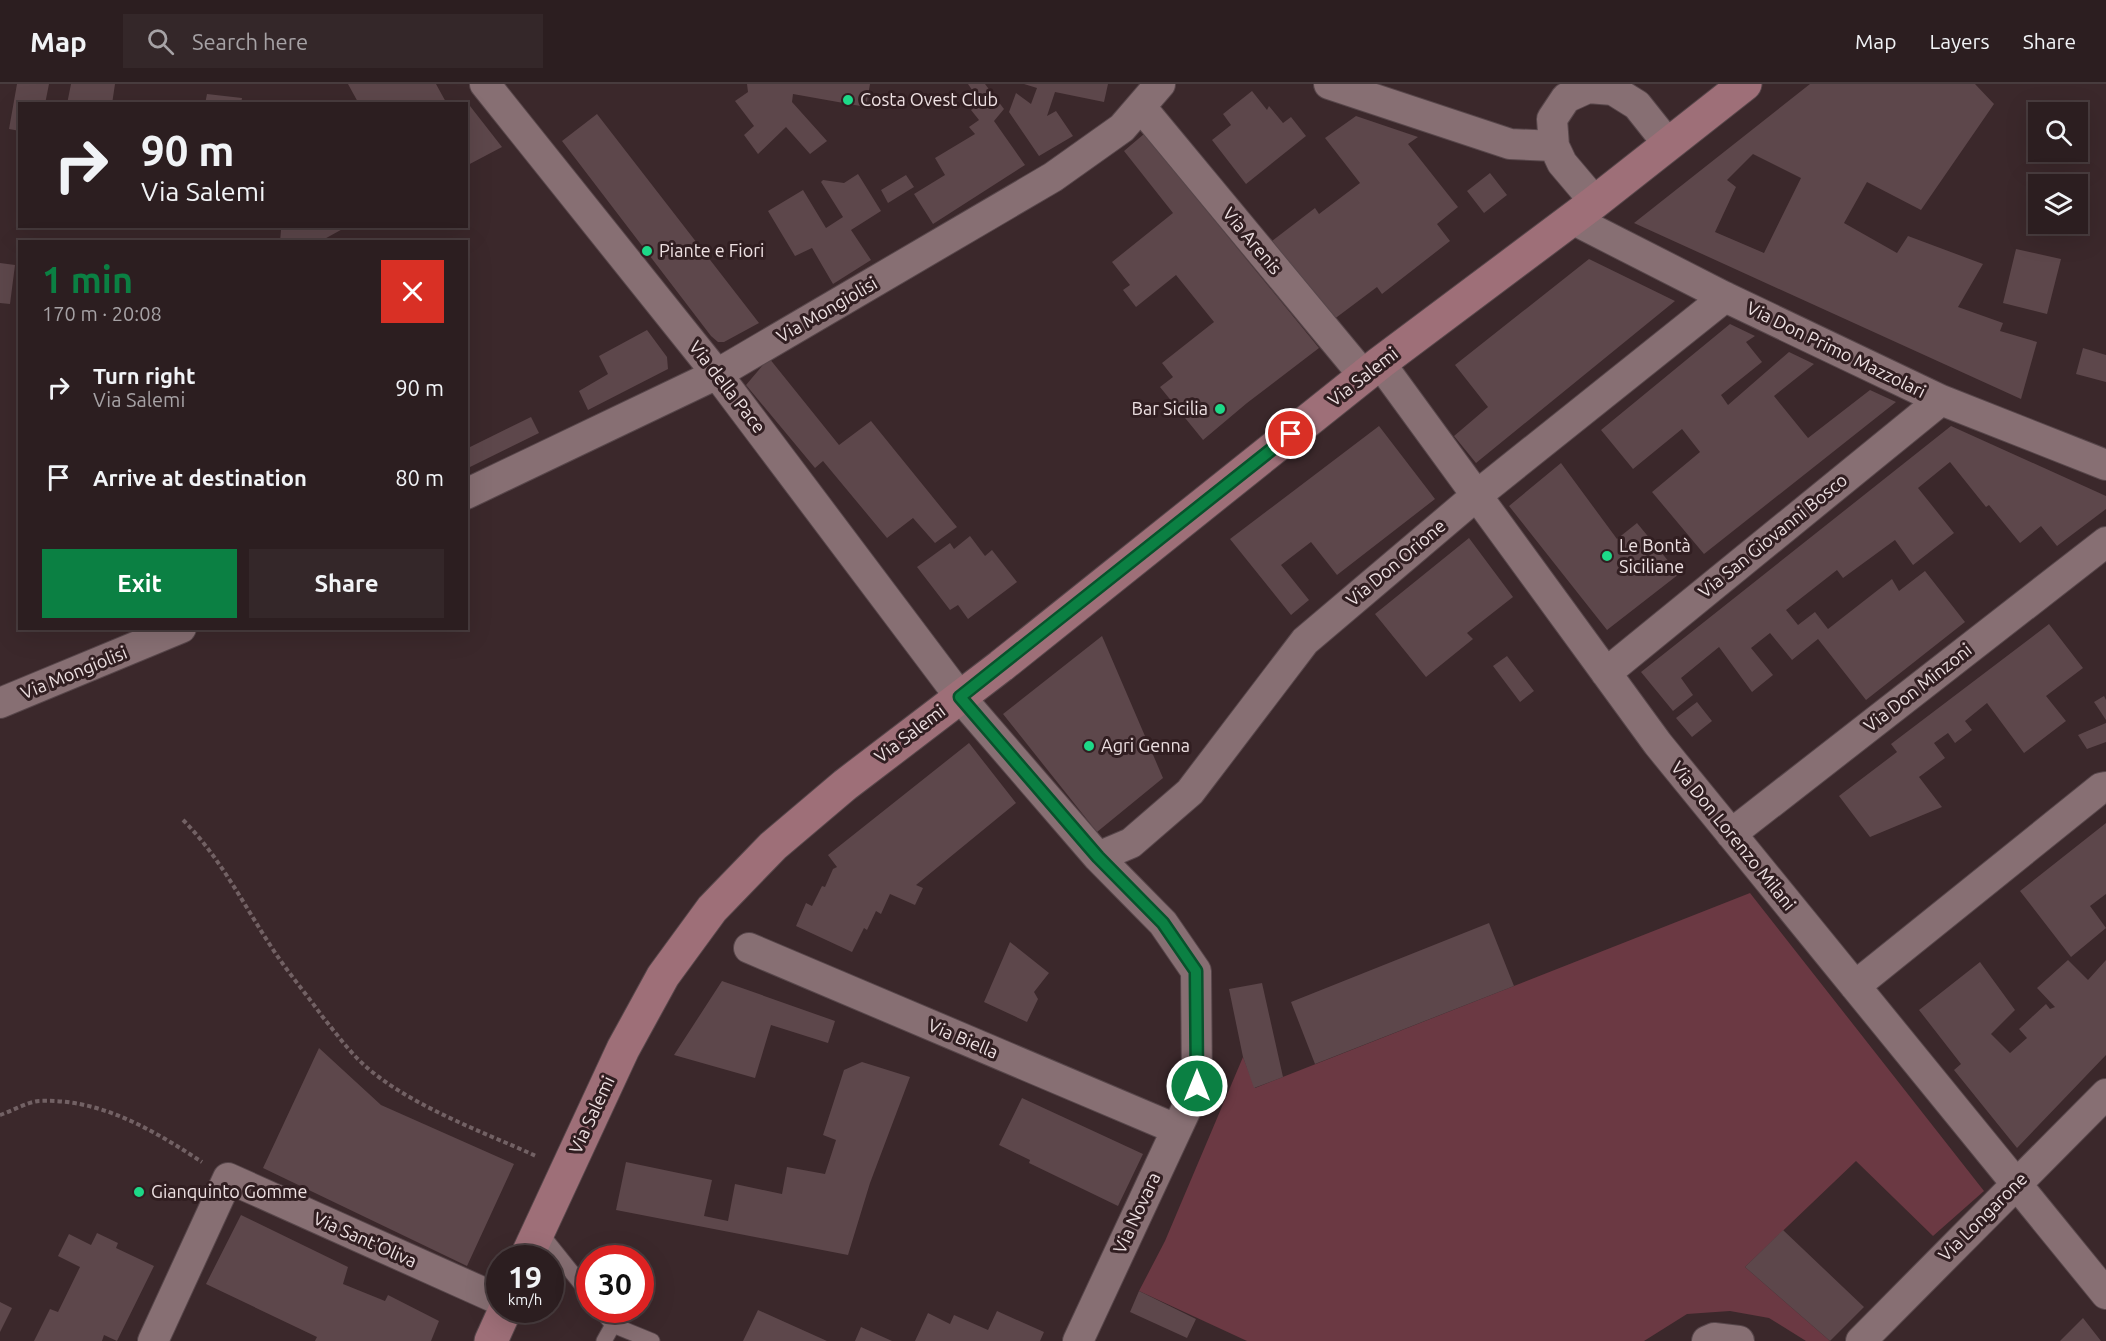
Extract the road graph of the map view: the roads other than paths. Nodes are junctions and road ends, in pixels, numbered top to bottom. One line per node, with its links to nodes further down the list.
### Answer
1 (485, 84): 12 (street, Via della Pace)
2 (1160, 84): 6 (street, Via Mongiolisi)
3 (1329, 84): 8 (street)
4 (1745, 84): 7 (main road, Via Salemi)
5 (1565, 91): 7 (street); 8 (street)
6 (1141, 107): 11 (street, Via Arenis); 12 (street, Via Mongiolisi)
7 (1668, 144): 9 (main road, Via Salemi)
8 (1554, 146): 9 (street)
9 (1583, 211): 10 (street, Via Don Primo Mazzolari); 11 (main road, Via Salemi)
10 (1725, 297): 13 (street, Via Don Primo Mazzolari); 16 (street, Via Don Orione)
11 (1372, 370): 16 (street, Via Don Lorenzo Milani); 20 (main road, Via Salemi)
12 (717, 374): 15 (street, Via Mongiolisi); 20 (street, Via della Pace)
13 (1941, 400): 14 (street, Via Don Primo Mazzolari); 19 (street, Via San Giovanni Bosco)
14 (2106, 465)
15 (468, 493)
16 (1476, 496): 19 (street, Via Don Lorenzo Milani); 24 (street, Via Don Orione)
17 (2106, 542): 23 (street, Via Don Minzoni)
18 (176, 630): 21 (street, Via Mongiolisi)
19 (1606, 673): 23 (street, Via Don Lorenzo Milani)
20 (960, 697): 24 (street, Via della Pace); 31 (main road, Via Salemi)
21 (0, 703)
22 (2106, 787): 26 (street)
23 (1731, 834): 26 (street, Via Don Lorenzo Milani)
24 (1098, 857): 27 (street, Via della Pace)
25 (749, 948): 29 (street, Via Biella)
26 (1855, 986): 30 (street, Via Don Lorenzo Milani)
27 (1197, 1086): 29 (street, Via Novara)
28 (2106, 1094): 30 (street, Via Longarone)
29 (1176, 1129): 41 (street, Via Novara)
30 (2016, 1184): 34 (street, Via Don Lorenzo Milani); 44 (street, Via Longarone)
31 (532, 1244): 32 (lane)
32 (576, 1283)
33 (486, 1294): 37 (street, Via Sant'Oliva)
34 (2106, 1294)
35 (499, 1323): 38 (main road)
36 (613, 1325): 39 (lane); 40 (lane)
37 (153, 1341)
38 (491, 1341)
39 (604, 1341)
40 (652, 1341)
41 (1078, 1341)
42 (1707, 1341): 43 (street)
43 (1739, 1341)
44 (1861, 1341)

